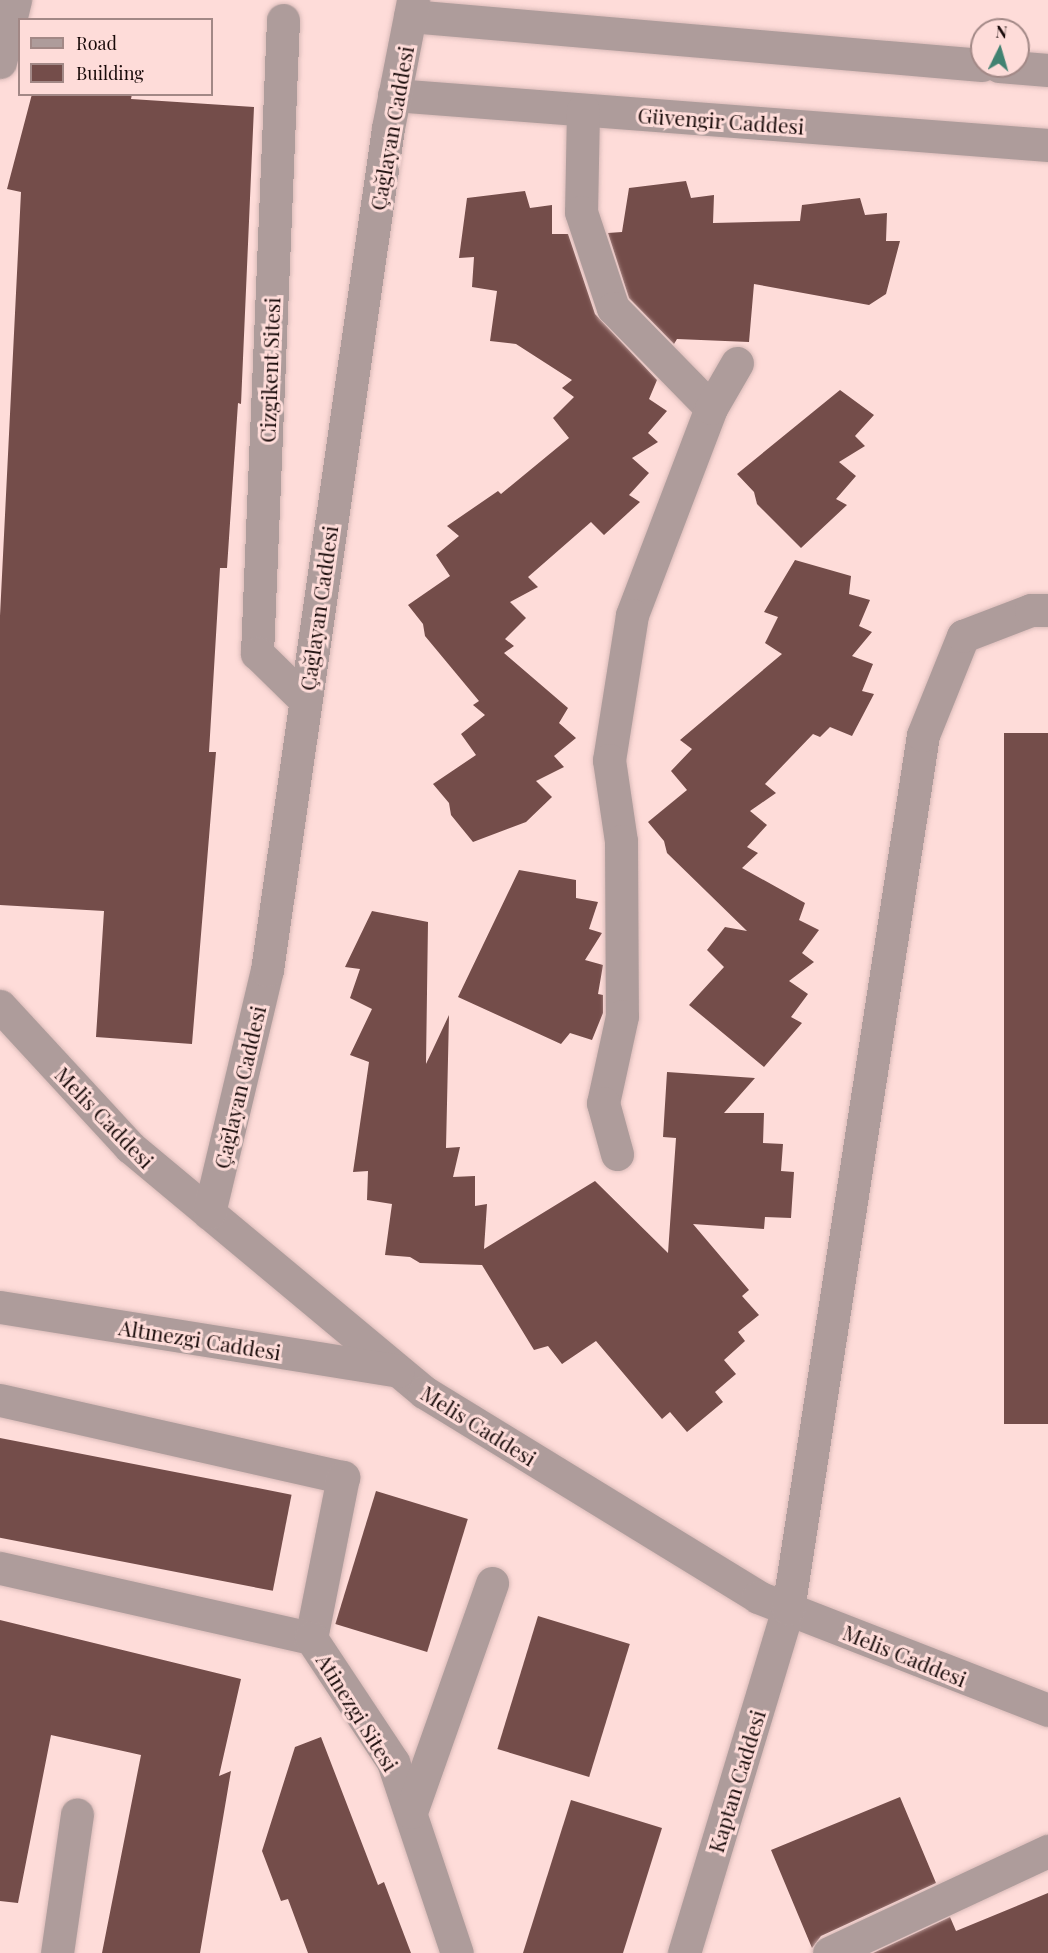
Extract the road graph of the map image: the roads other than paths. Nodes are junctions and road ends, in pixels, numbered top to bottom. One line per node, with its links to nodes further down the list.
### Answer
1 (15, 0): 4 (street)
2 (411, 8): 5 (street); 8 (street, Çağlayan Caddesi)
3 (284, 20): 14 (street, Cizgikent Sitesi)
4 (0, 62)
5 (970, 63)
6 (1030, 69): 7 (street)
7 (1048, 70)
8 (394, 95): 9 (street, Güvengir Caddesi); 14 (street, Çağlayan Caddesi)
9 (583, 110): 10 (street, Güvengir Caddesi); 12 (street)
10 (1048, 145)
11 (737, 363): 12 (street)
12 (711, 408): 16 (street)
13 (1048, 610): 23 (street, Kaptan Caddesi)
14 (305, 700): 17 (street, Çağlayan Caddesi)
15 (0, 1006): 17 (street, Melis Caddesi)
16 (617, 1154)
17 (209, 1213): 19 (street, Melis Caddesi)
18 (0, 1307): 19 (street, Altınezgi Caddesi)
19 (400, 1371): 23 (street, Melis Caddesi)
20 (0, 1400): 24 (street)
21 (0, 1568): 24 (street, Atinezgi Sitesi)
22 (492, 1583): 26 (street)
23 (788, 1609): 25 (street, Melis Caddesi); 31 (street, Kaptan Caddesi)
24 (311, 1638): 26 (street, Atinezgi Sitesi)
25 (1048, 1710)
26 (411, 1812): 30 (street, Atinezgi Sitesi)
27 (77, 1814): 29 (street)
28 (1048, 1851): 32 (street)
29 (57, 1953)
30 (457, 1953)
31 (684, 1953)
32 (829, 1953)

